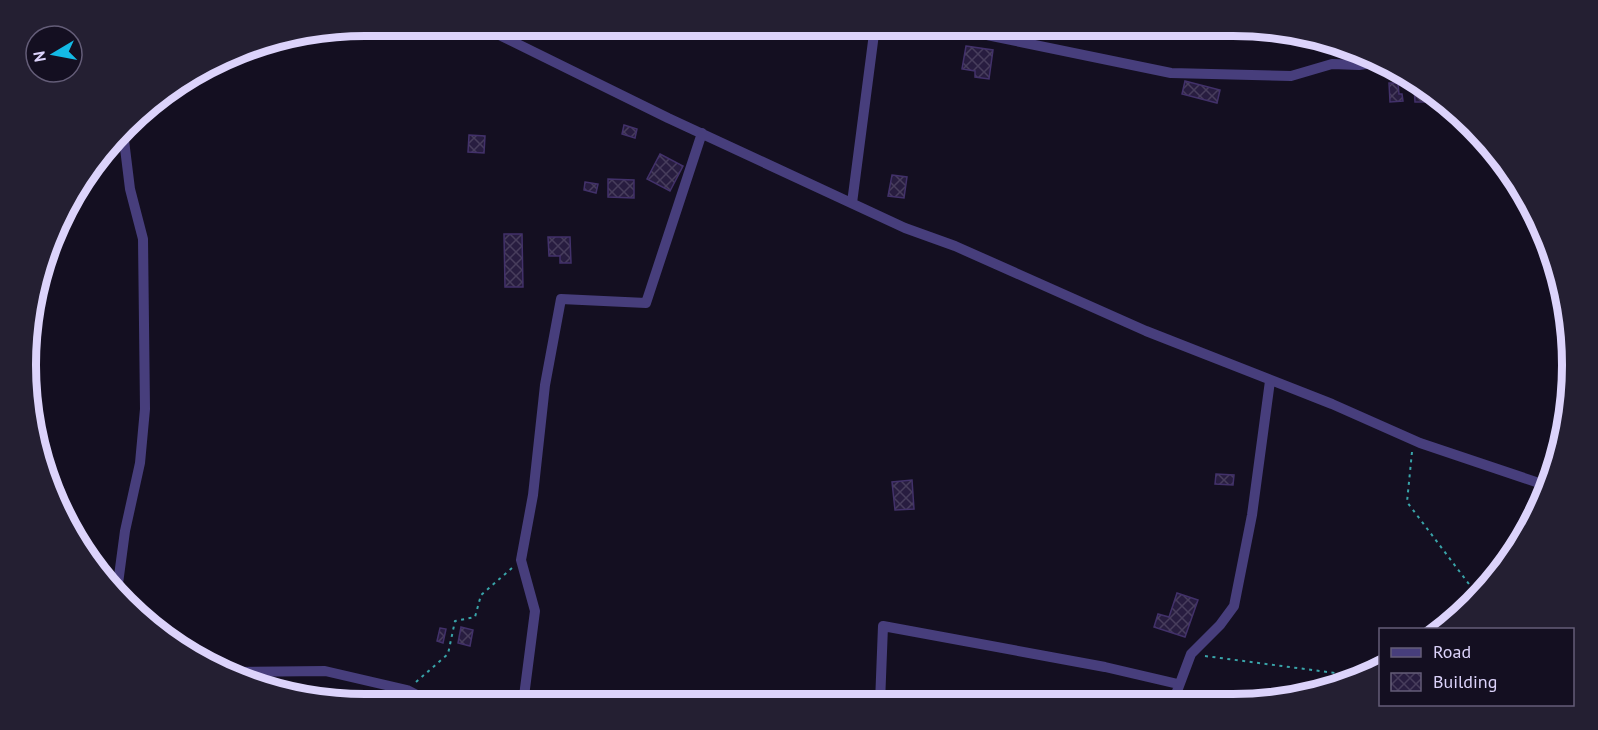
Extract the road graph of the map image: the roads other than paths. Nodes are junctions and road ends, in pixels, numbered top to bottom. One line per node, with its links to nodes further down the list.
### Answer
1 (503, 36): 7 (street)
2 (874, 36): 9 (street)
3 (994, 36): 5 (street)
4 (1019, 36): 5 (lane)
5 (1019, 41): 6 (street)
6 (1366, 64)
7 (702, 133): 9 (street); 16 (street)
8 (124, 141): 12 (street)
9 (852, 203): 10 (street)
10 (1270, 381): 11 (street); 14 (street)
11 (1540, 483)
12 (118, 582)
13 (246, 672): 15 (street)
14 (1178, 684): 17 (street); 18 (street)
15 (415, 694)
16 (524, 694)
17 (880, 694)
18 (1175, 694)

